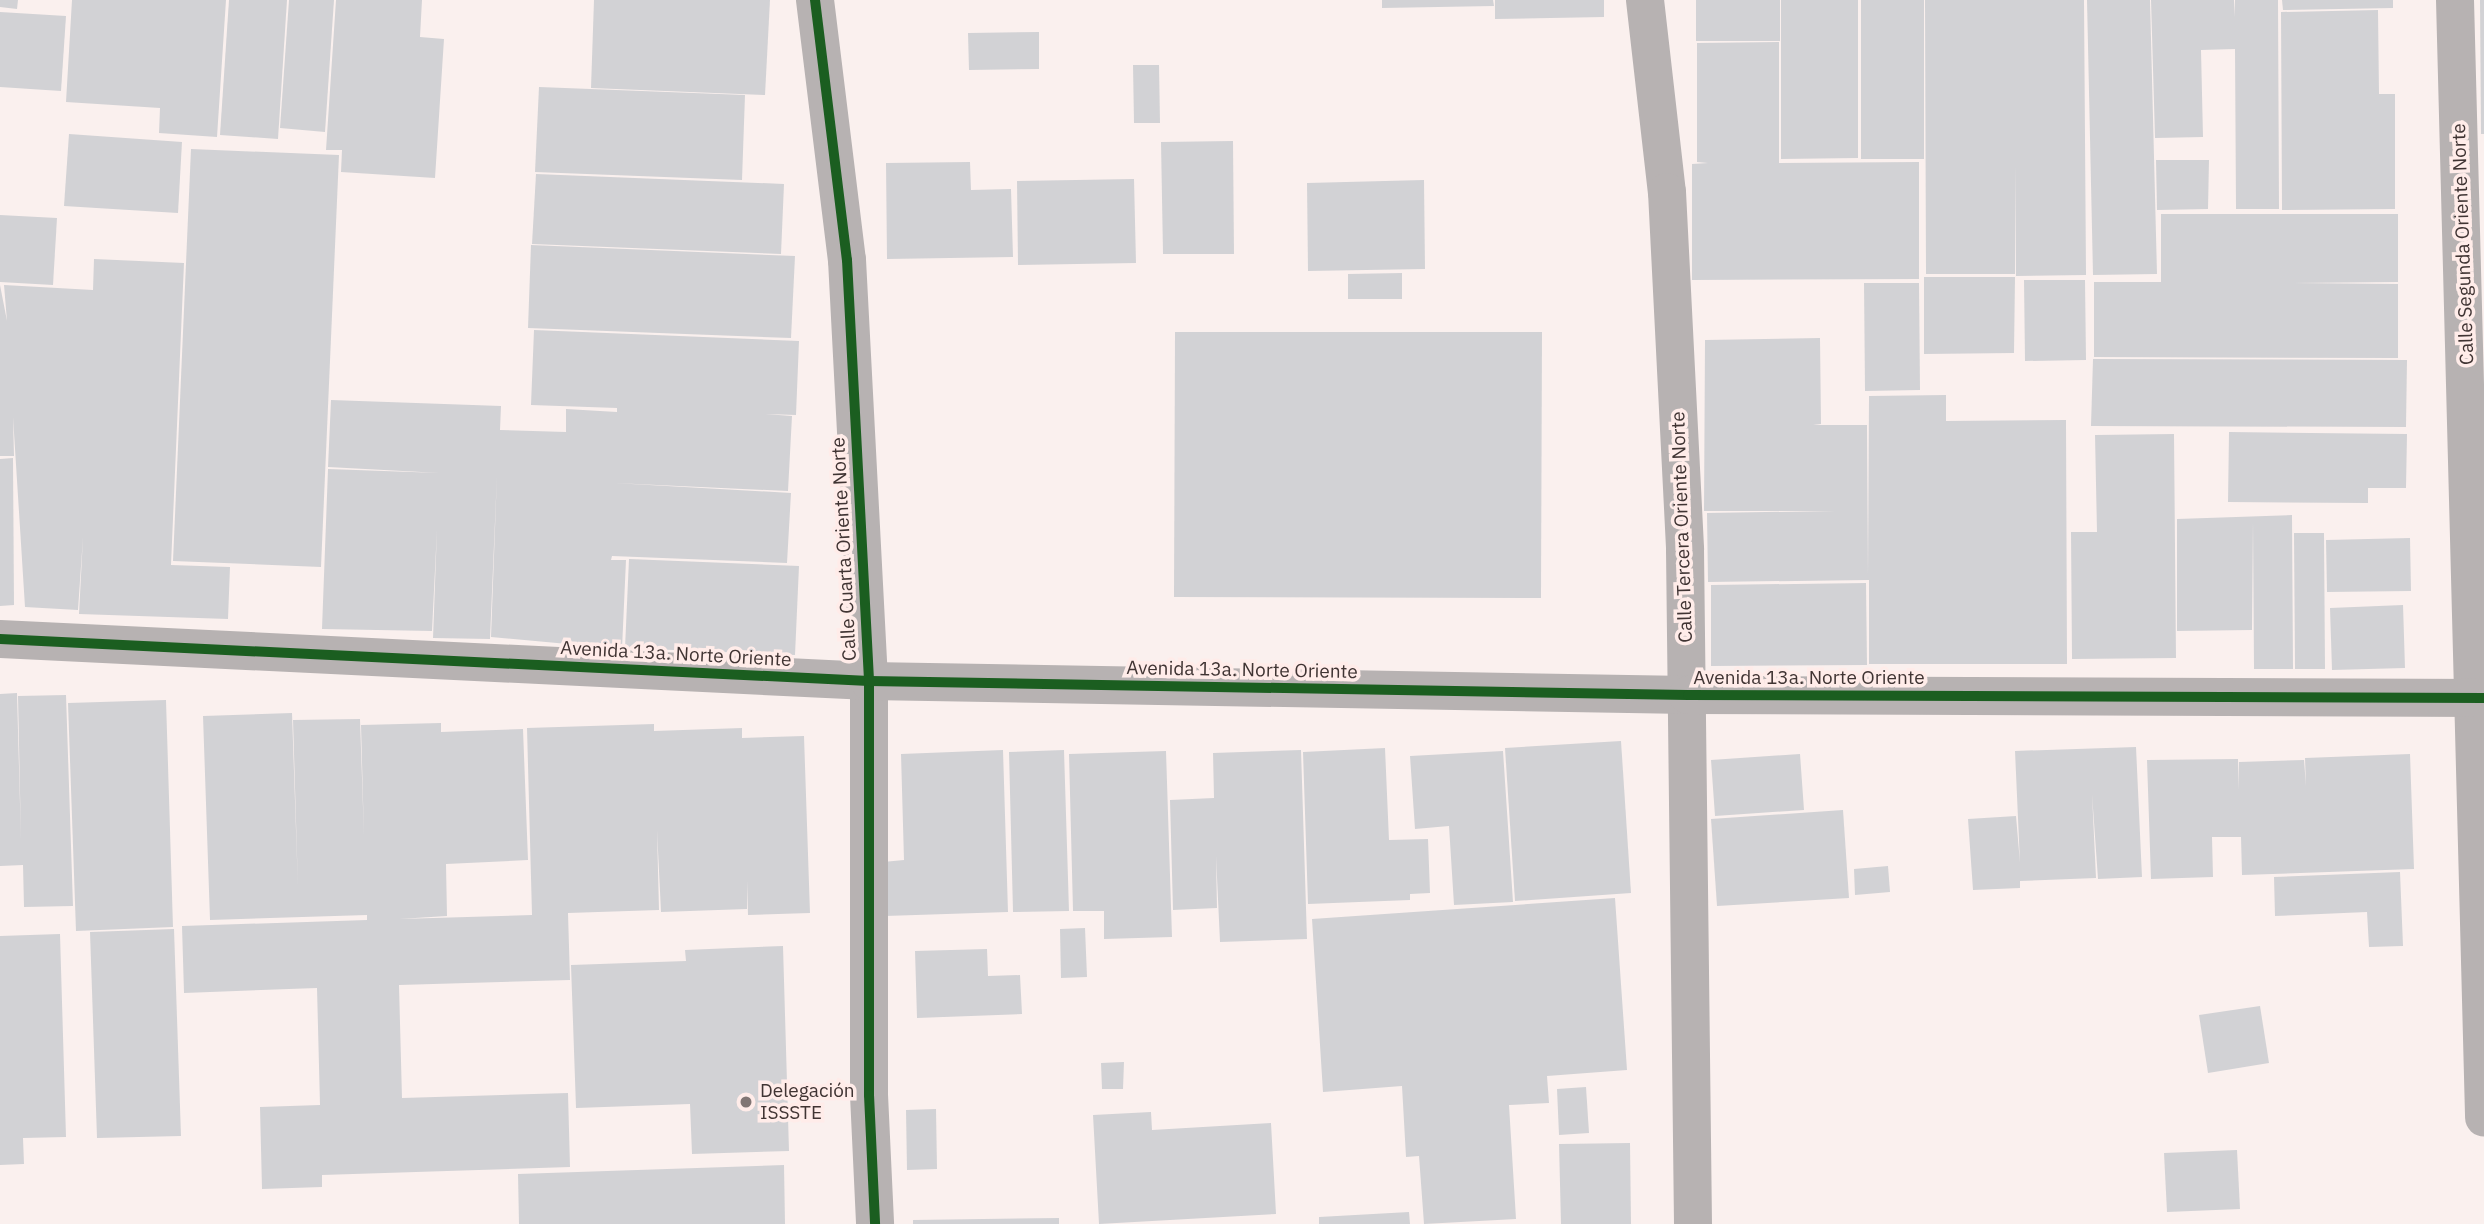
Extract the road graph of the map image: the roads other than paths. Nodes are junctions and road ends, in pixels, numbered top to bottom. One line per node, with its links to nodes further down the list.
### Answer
1 (814, 0): 5 (street, Calle Cuarta Oriente Norte)
2 (1645, 0): 6 (street, Calle Tercera Oriente Norte)
3 (2455, 0): 7 (street, Calle Segunda Oriente Norte)
4 (0, 639): 5 (street, Avenida 13a. Norte Oriente)
5 (869, 681): 6 (street, Avenida 13a. Norte Oriente); 9 (street, Calle Cuarta Oriente Norte)
6 (1688, 695): 7 (street, Avenida 13a. Norte Oriente); 10 (street, Calle Tercera Oriente Norte)
7 (2480, 698): 8 (street, Calle Segunda Oriente Norte)
8 (2484, 1118)
9 (875, 1224)
10 (1693, 1224)

